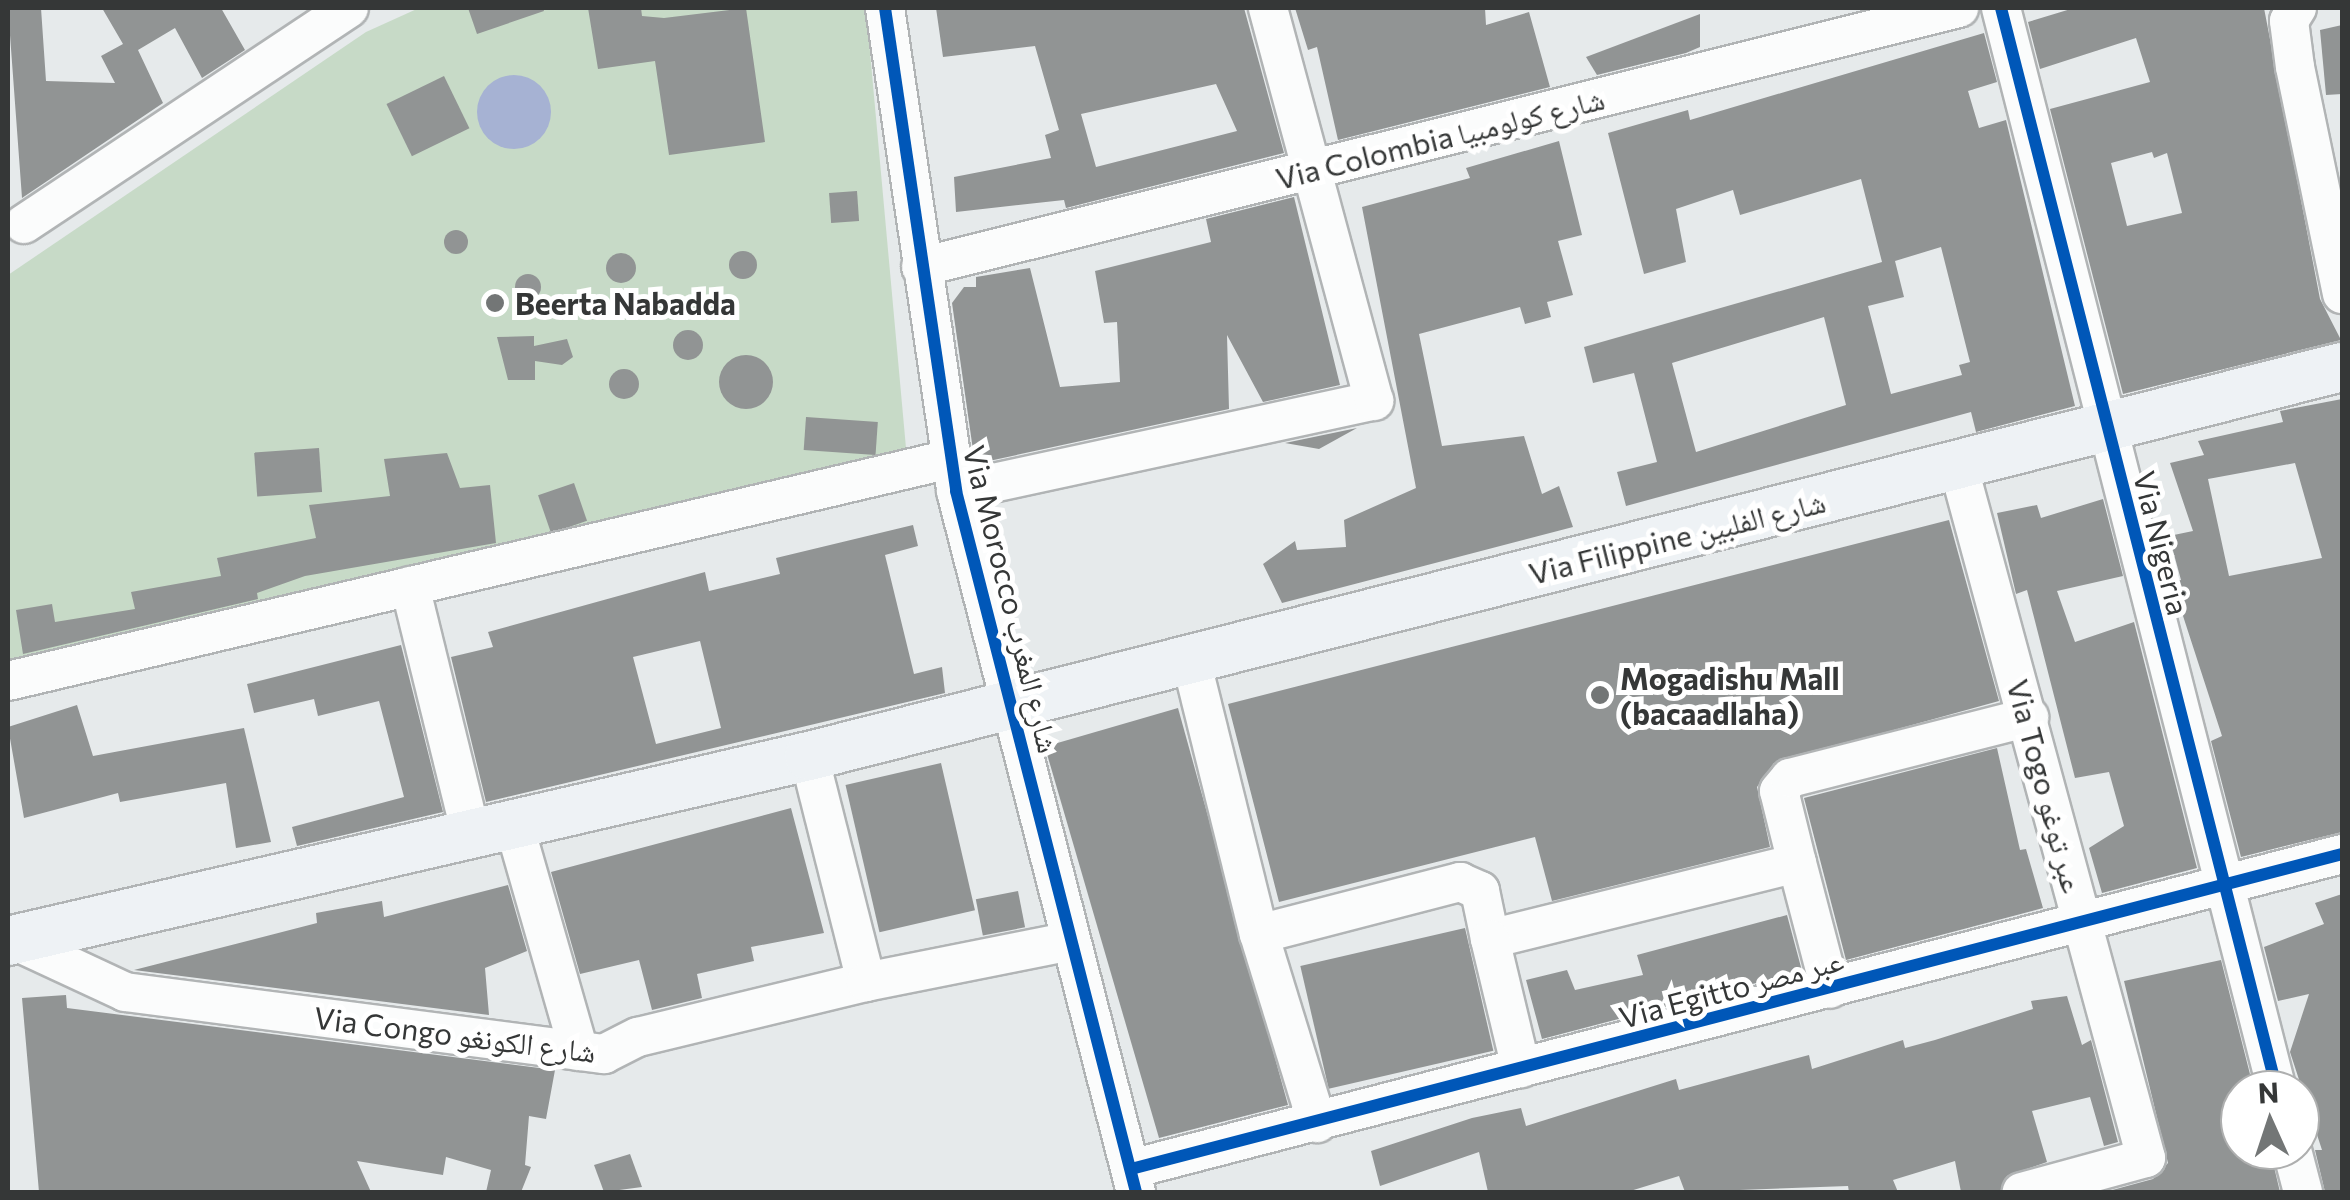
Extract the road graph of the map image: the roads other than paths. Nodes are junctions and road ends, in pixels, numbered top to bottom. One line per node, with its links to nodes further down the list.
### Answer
1 (349, 8): 8 (street)
2 (885, 8): 9 (street, Via Morocco شارع المغرب)
3 (1268, 8): 7 (street)
4 (1959, 8): 7 (street, Via Colombia شارع كولومبيا)
5 (2001, 8): 12 (street, Via Nigeria)
6 (2297, 8): 10 (street)
7 (1310, 172): 9 (street, Via Colombia شارع كولومبيا); 14 (street)
8 (24, 224)
9 (920, 267): 14 (street, Via Morocco شارع المغرب)
10 (2342, 294)
11 (2341, 371): 12 (main road, Via Filippine شارع الفلبين)
12 (2107, 427): 13 (main road, Via Filippine شارع الفلبين); 24 (street, Via Nigeria)
13 (1958, 465): 16 (main road, Via Filippine شارع الفلبين); 19 (street, Via Togo عبر توغو)
14 (953, 475): 15 (street); 18 (street, Via Morocco شارع المغرب)
15 (410, 586): 17 (street); 21 (street)
16 (1191, 660): 18 (main road, Via Filippine شارع الفلبين); 26 (street)
17 (8, 682)
18 (1011, 706): 20 (main road, Via Congo شارع الكونغو); 28 (street, Via Morocco شارع المغرب)
19 (2028, 717): 23 (street); 25 (street, Via Togo عبر توغو)
20 (809, 756): 21 (main road, Via Congo شارع الكونغو); 30 (street)
21 (493, 833): 29 (main road, Via Congo شارع الكونغو); 32 (street)
22 (2342, 854): 24 (street, Via Egitto عبر مصر)
23 (1797, 863): 27 (street); 31 (street)
24 (2224, 882): 25 (street, Via Egitto عبر مصر); 34 (street, Via Nigeria)
25 (2082, 920): 31 (street, Via Egitto عبر مصر); 36 (street, Via Togo عبر توغو)
26 (1259, 934): 27 (street); 35 (street)
27 (1490, 939): 33 (street)
28 (1071, 941): 30 (street, Via Congo شارع الكونغو); 37 (street, Via Morocco شارع المغرب)
29 (12, 942): 32 (street, Via Congo شارع الكونغو)
30 (866, 982): 32 (street, Via Congo شارع الكونغو)
31 (1830, 989): 33 (street, Via Egitto عبر مصر)
32 (579, 1051)
33 (1520, 1068): 35 (street, Via Egitto عبر مصر)
34 (2272, 1070)
35 (1317, 1123): 37 (street, Via Egitto عبر مصر)
36 (2151, 1175): 38 (street, Via Togo عبر توغو)
37 (1134, 1181)
38 (2022, 1192)

